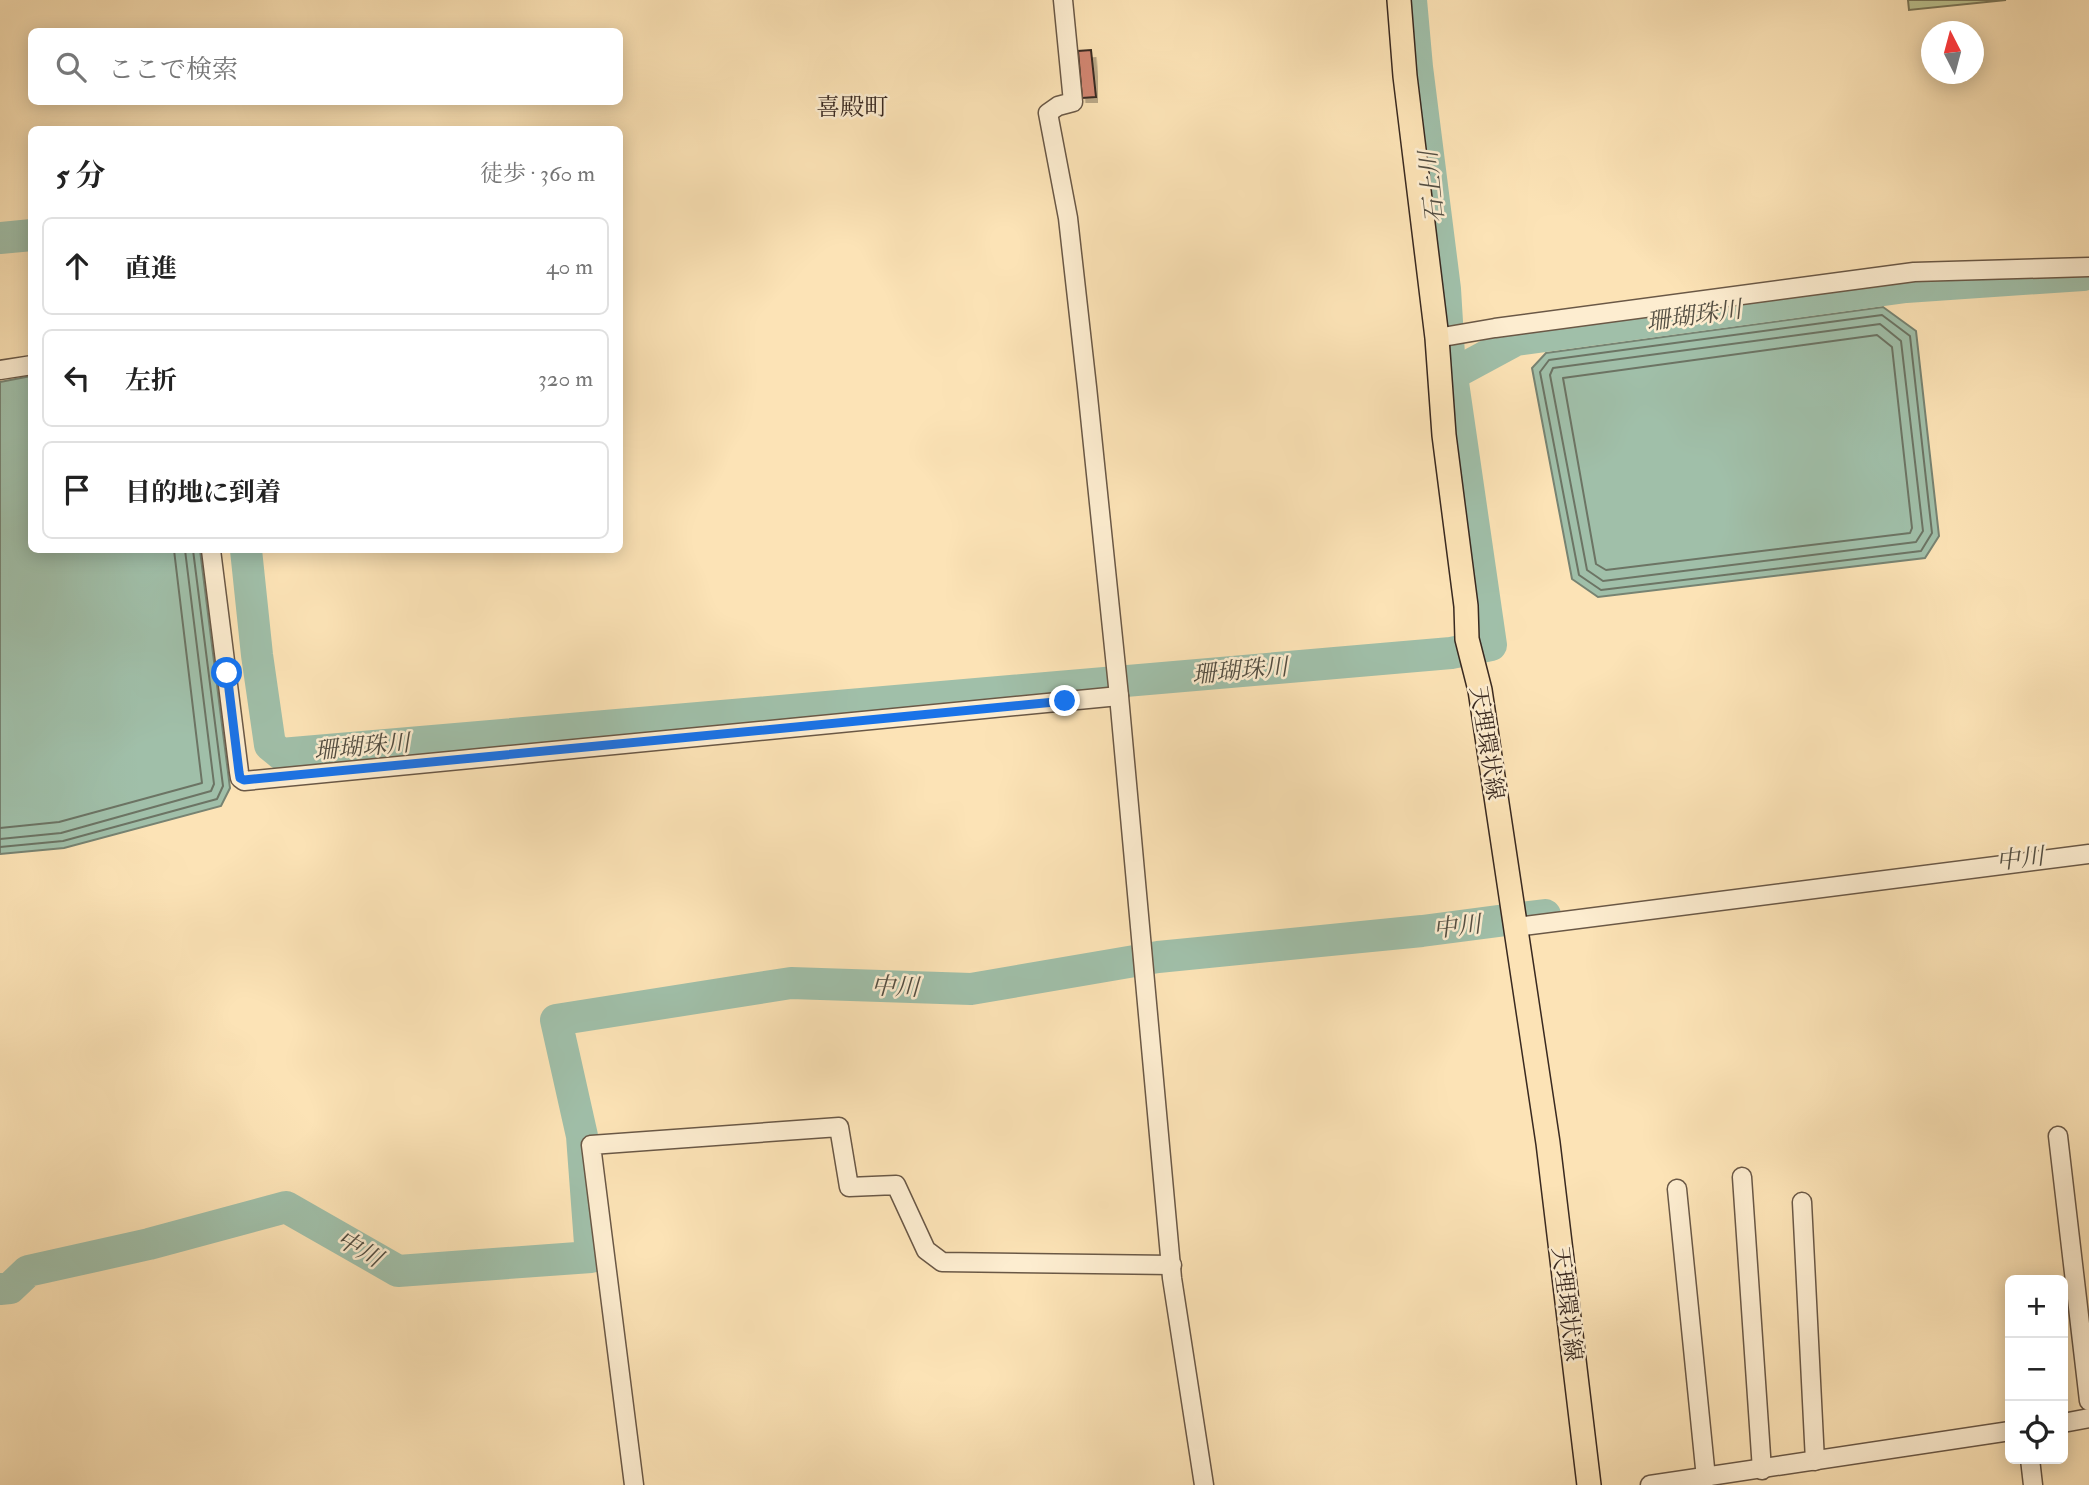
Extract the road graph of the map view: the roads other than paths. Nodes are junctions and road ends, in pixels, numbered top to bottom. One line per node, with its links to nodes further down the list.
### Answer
1 (1063, 0): 8 (street)
2 (1399, 0): 4 (main road, 天理環状線)
3 (2089, 267): 4 (street)
4 (1437, 338): 10 (main road, 天理環状線)
5 (28, 366): 6 (street)
6 (0, 370)
7 (211, 553): 8 (street)
8 (1118, 693): 15 (street)
9 (2089, 854): 10 (street)
10 (1514, 917): 26 (main road, 天理環状線)
11 (2059, 1136): 16 (street)
12 (1742, 1177): 22 (street)
13 (1677, 1189): 23 (street)
14 (1802, 1202): 20 (street)
15 (1172, 1265): 24 (street); 25 (street)
16 (2089, 1401)
17 (2089, 1418): 18 (street)
18 (2068, 1422)
19 (2005, 1432): 20 (street)
20 (1815, 1461): 22 (street)
21 (2031, 1464): 28 (street)
22 (1751, 1476): 23 (street)
23 (1706, 1478): 27 (street)
24 (634, 1485)
25 (1204, 1485)
26 (1589, 1485)
27 (1650, 1485)
28 (2033, 1485)

